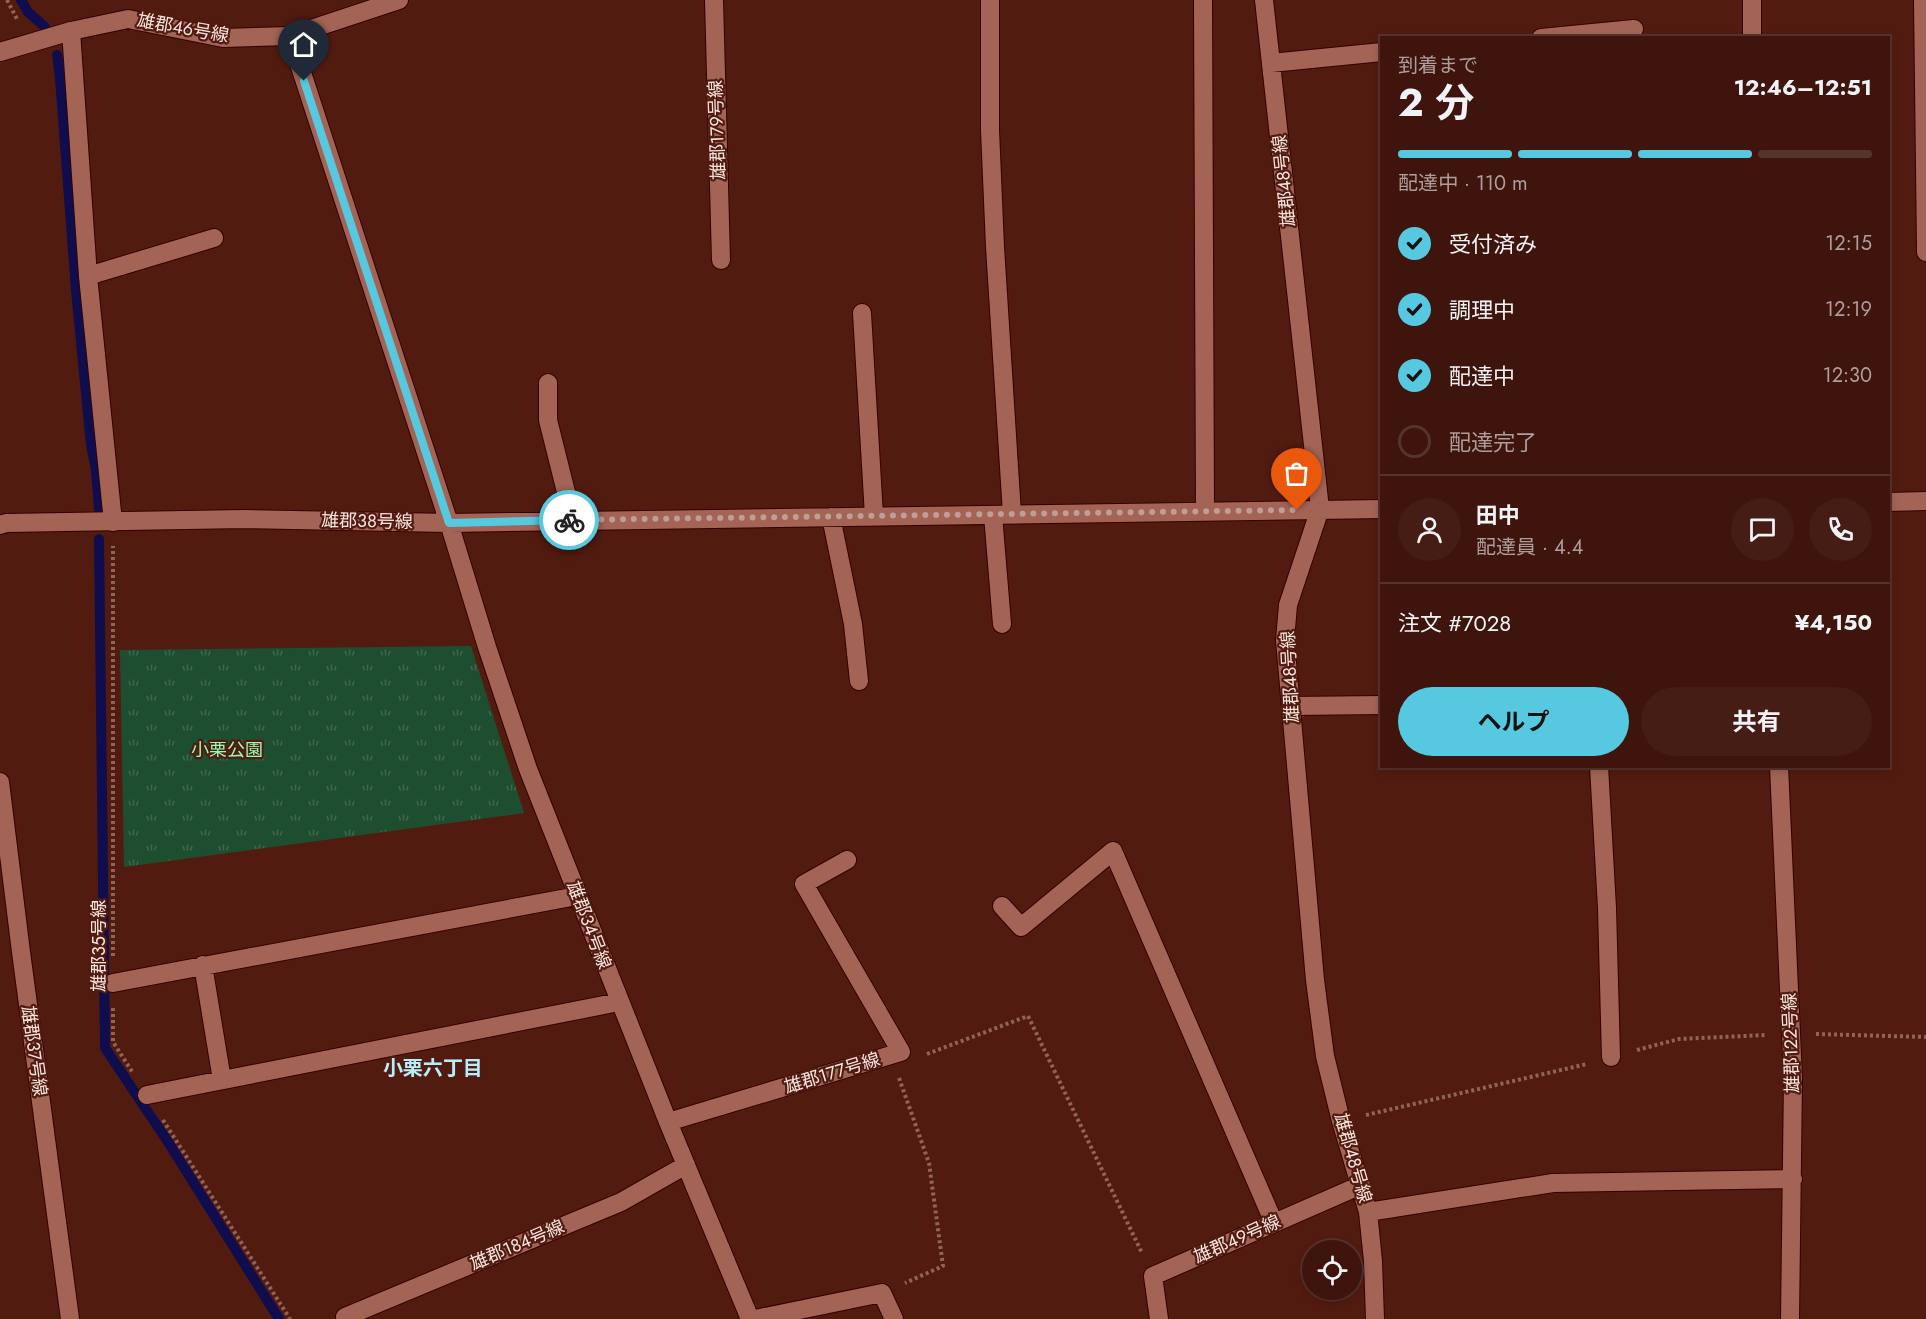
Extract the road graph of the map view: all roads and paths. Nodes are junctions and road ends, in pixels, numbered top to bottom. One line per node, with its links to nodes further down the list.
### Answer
1 (399, 0): 10 (street, 雄郡46号線)
2 (714, 0): 18 (street, 雄郡179号線)
3 (990, 0): 28 (street)
4 (1203, 0): 26 (street)
5 (1264, 0): 15 (street, 雄郡48号線)
6 (1752, 0): 12 (street)
7 (1923, 0): 17 (street)
8 (1634, 29): 11 (street)
9 (71, 32): 10 (street, 雄郡46号線); 13 (street, 雄郡46号線); 19 (street)
10 (290, 36): 33 (street)
11 (1562, 36)
12 (1752, 36)
13 (0, 52)
14 (1380, 52): 15 (street)
15 (1271, 63): 24 (street, 雄郡48号線)
16 (214, 238): 19 (street)
17 (1926, 252)
18 (721, 260)
19 (88, 276): 32 (street)
20 (862, 313): 29 (street)
21 (548, 383): 31 (street)
22 (1926, 501): 23 (street)
23 (1890, 502)
24 (1320, 509): 25 (street, 雄郡38号線); 26 (street, 雄郡38号線); 38 (street, 雄郡48号線)
25 (1380, 509)
26 (1205, 511): 28 (street, 雄郡38号線)
27 (993, 514): 28 (street, 雄郡38号線); 29 (street, 雄郡38号線); 35 (street)
28 (1012, 514)
29 (874, 516): 30 (street, 雄郡38号線)
30 (831, 517): 31 (street, 雄郡38号線); 36 (street)
31 (573, 520): 33 (street, 雄郡38号線)
32 (113, 522): 33 (street, 雄郡38号線); 34 (street, 雄郡38号線); 46 (path, 雄郡35号線)
33 (449, 523): 43 (street, 雄郡34号線)
34 (0, 525)
35 (1002, 624)
36 (859, 681)
37 (1380, 705): 38 (street)
38 (1291, 706): 55 (street, 雄郡48号線)
39 (1599, 768): 49 (street)
40 (1779, 768): 54 (street, 雄郡122号線)
41 (0, 782): 61 (street, 雄郡37号線)
42 (846, 860): 48 (street, 雄郡177号線)
43 (577, 896): 45 (street); 47 (street, 雄郡34号線)
44 (1002, 906): 57 (street)
45 (203, 965): 46 (street); 50 (street)
46 (113, 983): 51 (path, 雄郡35号線)
47 (619, 1002): 50 (street); 52 (street, 雄郡34号線)
48 (896, 1053): 52 (street, 雄郡177号線); 58 (path); 59 (path)
49 (1611, 1057)
50 (222, 1080): 51 (street)
51 (147, 1095): 62 (path, 雄郡35号線)
52 (668, 1122): 53 (street, 雄郡34号線)
53 (686, 1165): 60 (street, 雄郡184号線); 63 (street, 雄郡34号線)
54 (1793, 1179): 56 (street); 68 (street, 雄郡122号線)
55 (1360, 1185): 56 (street, 雄郡48号線); 57 (street, 雄郡49号線)
56 (1368, 1212): 67 (street, 雄郡48号線)
57 (1274, 1223): 58 (street, 雄郡49号線)
58 (1153, 1276): 66 (street)
59 (882, 1293): 64 (street); 65 (street)
60 (345, 1317)
61 (70, 1319)
62 (290, 1319)
63 (750, 1319)
64 (755, 1319)
65 (894, 1319)
66 (1159, 1319)
67 (1375, 1319)
68 (1790, 1319)

